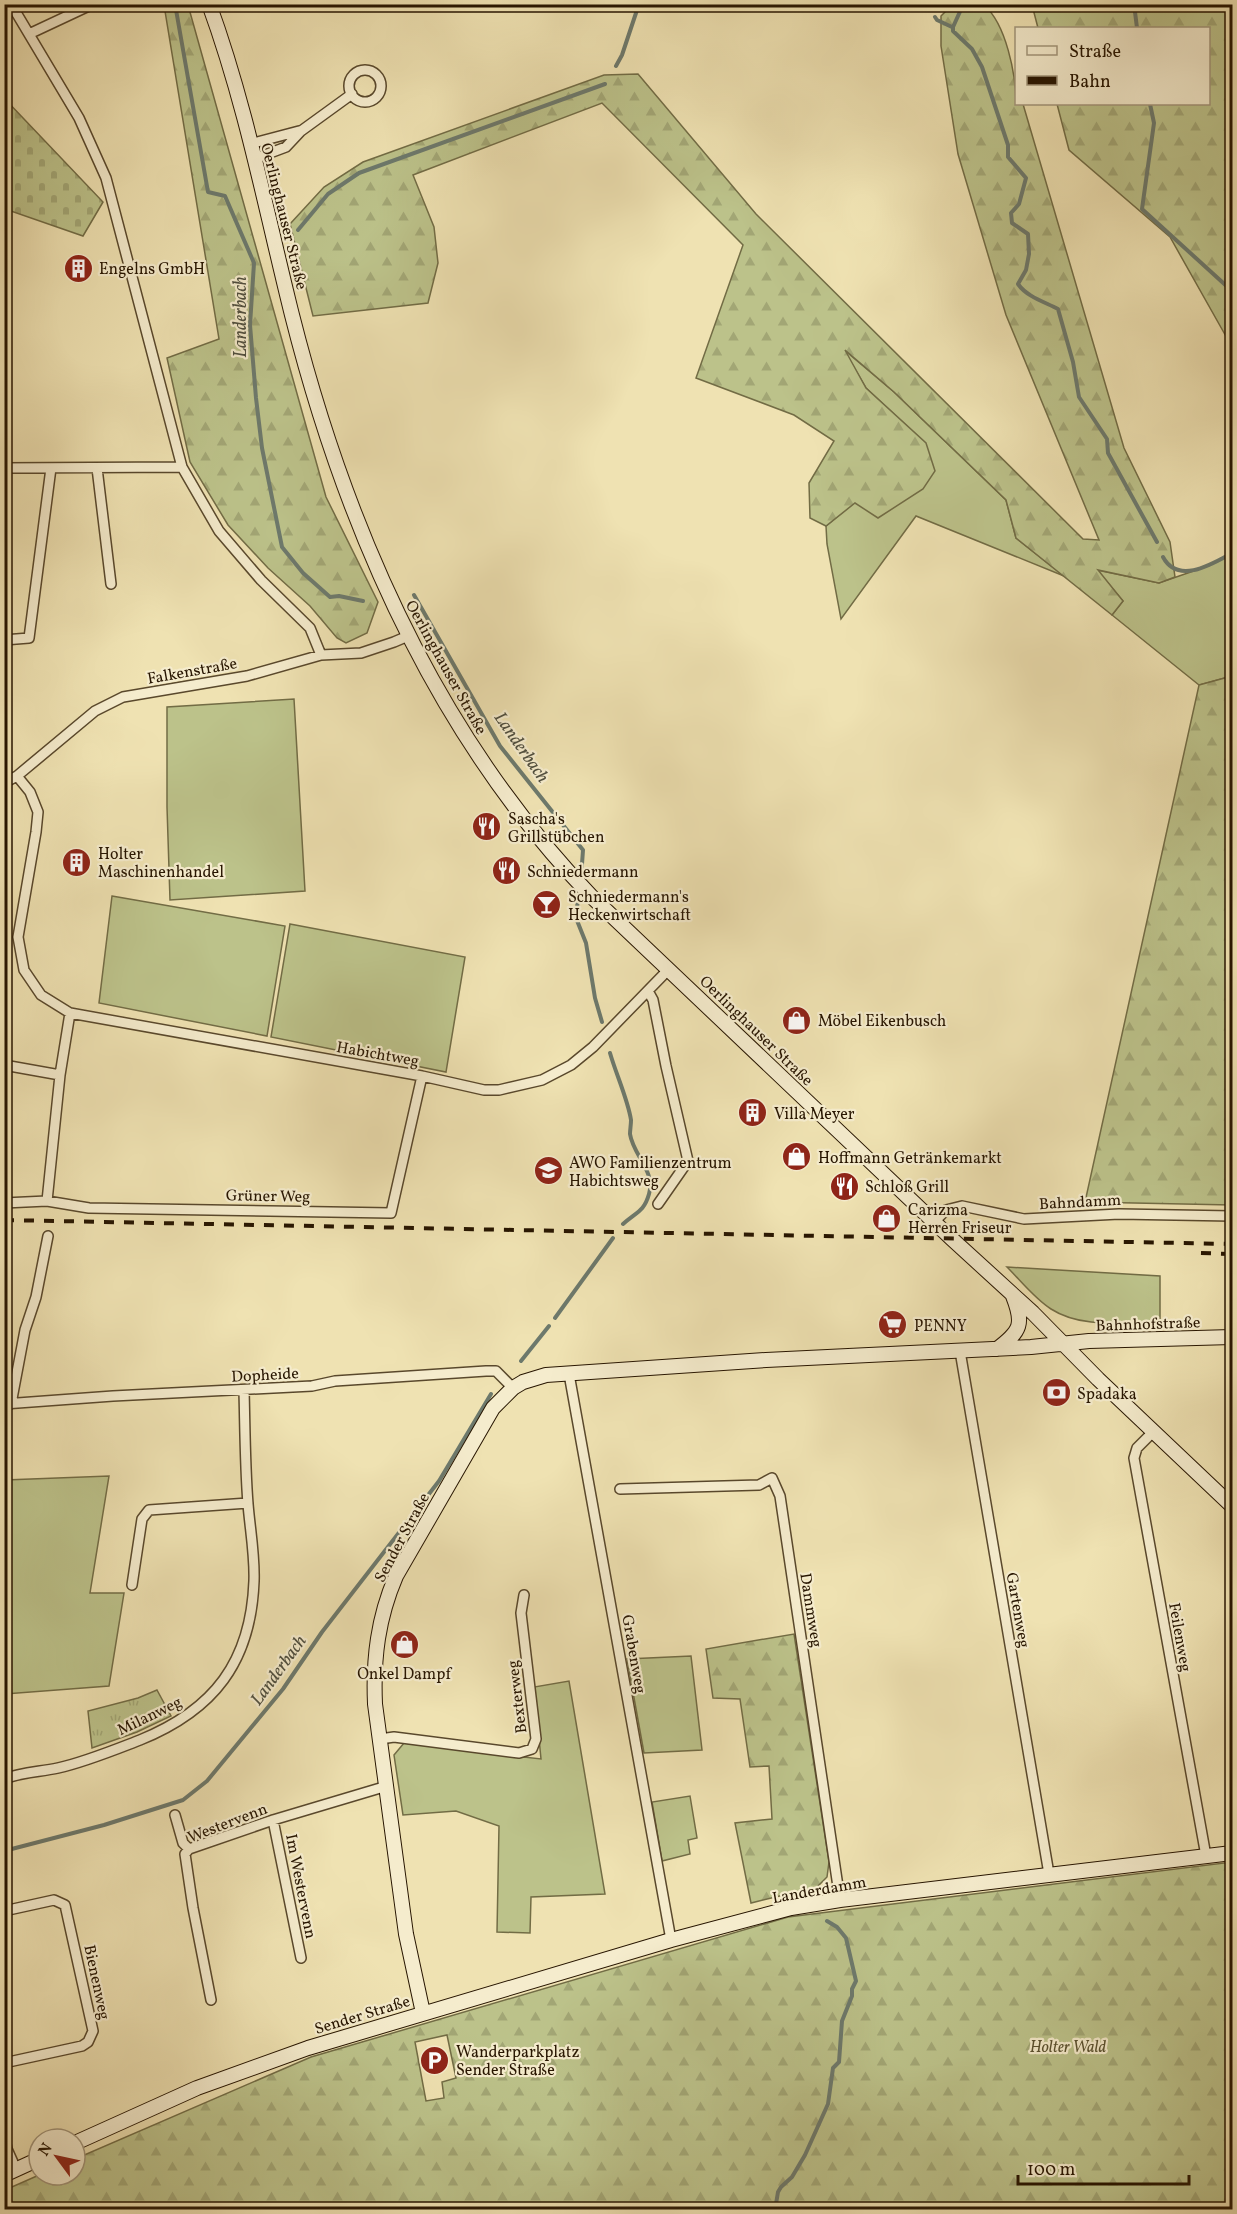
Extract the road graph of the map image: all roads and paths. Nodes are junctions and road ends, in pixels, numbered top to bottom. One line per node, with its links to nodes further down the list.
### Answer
1 (11, 4): 4 (street)
2 (93, 4): 4 (street)
3 (209, 4): 7 (main road, Oerlinghauser Straße)
4 (29, 34): 9 (street)
5 (352, 94): 6 (street)
6 (301, 131): 7 (street); 8 (street)
7 (250, 144): 8 (main road, Oerlinghauser Straße)
8 (254, 159): 14 (main road, Oerlinghauser Straße)
9 (182, 467): 12 (street); 16 (street)
10 (4, 468): 11 (street)
11 (51, 468): 12 (street); 15 (street)
12 (97, 468): 13 (street)
13 (111, 584)
14 (408, 636): 16 (street, Falkenstraße); 19 (main road, Oerlinghauser Straße)
15 (4, 640)
16 (321, 655): 17 (street, Falkenstraße)
17 (17, 776): 18 (street, Falkenstraße); 21 (street, Habichtweg)
18 (4, 783)
19 (669, 969): 20 (street, Habichtweg); 29 (main road, Oerlinghauser Straße)
20 (648, 991): 24 (street, Habichtweg); 27 (street)
21 (70, 1013): 23 (street); 24 (street, Habichtweg)
22 (4, 1065): 23 (street)
23 (60, 1075): 25 (street)
24 (422, 1076): 25 (street, Grüner Weg)
25 (47, 1202): 26 (street, Grüner Weg)
26 (4, 1203)
27 (658, 1204)
28 (1233, 1216): 29 (street, Bahndamm)
29 (934, 1221): 31 (main road, Oerlinghauser Straße)
30 (48, 1236): 39 (street, Dopheide)
31 (1012, 1294): 33 (main road, Oerlinghauser Straße); 34 (main road)
32 (1233, 1337): 33 (main road, Bahnhofstraße)
33 (1066, 1344): 34 (main road, Sender Straße); 40 (main road, Oerlinghauser Straße)
34 (997, 1349): 35 (main road, Sender Straße)
35 (960, 1351): 36 (main road, Sender Straße); 54 (street, Gartenweg)
36 (569, 1374): 37 (main road, Sender Straße); 57 (street, Grabenweg)
37 (513, 1388): 38 (street, Dopheide); 46 (main road, Sender Straße)
38 (244, 1390): 39 (street, Dopheide); 42 (street, Milanweg)
39 (8, 1404)
40 (1154, 1431): 43 (main road, Oerlinghauser Straße); 53 (street, Feilenweg)
41 (620, 1489): 55 (street, Dammweg)
42 (248, 1503): 44 (street); 47 (street, Milanweg)
43 (1233, 1506)
44 (132, 1585)
45 (524, 1595): 46 (street, Bexterweg)
46 (380, 1739): 48 (main road, Sender Straße)
47 (4, 1779)
48 (387, 1786): 50 (street, Westervenn); 60 (main road, Sender Straße)
49 (175, 1815): 51 (street)
50 (273, 1821): 51 (street, Westervenn); 58 (street, Im Westervenn)
51 (189, 1849): 59 (street, Westervenn)
52 (1233, 1853): 53 (main road, Landerdamm)
53 (1206, 1856): 54 (main road, Landerdamm)
54 (1049, 1874): 55 (main road, Landerdamm)
55 (840, 1900): 57 (main road, Landerdamm)
56 (4, 1911): 61 (street, Bienenweg)
57 (671, 1940): 60 (main road, Landerdamm)
58 (301, 1958)
59 (211, 2000)
60 (423, 2013): 63 (main road, Sender Straße)
61 (4, 2062)
62 (4, 2135): 65 (street)
63 (87, 2138)
64 (27, 2164): 65 (main road)
65 (10, 2172)

